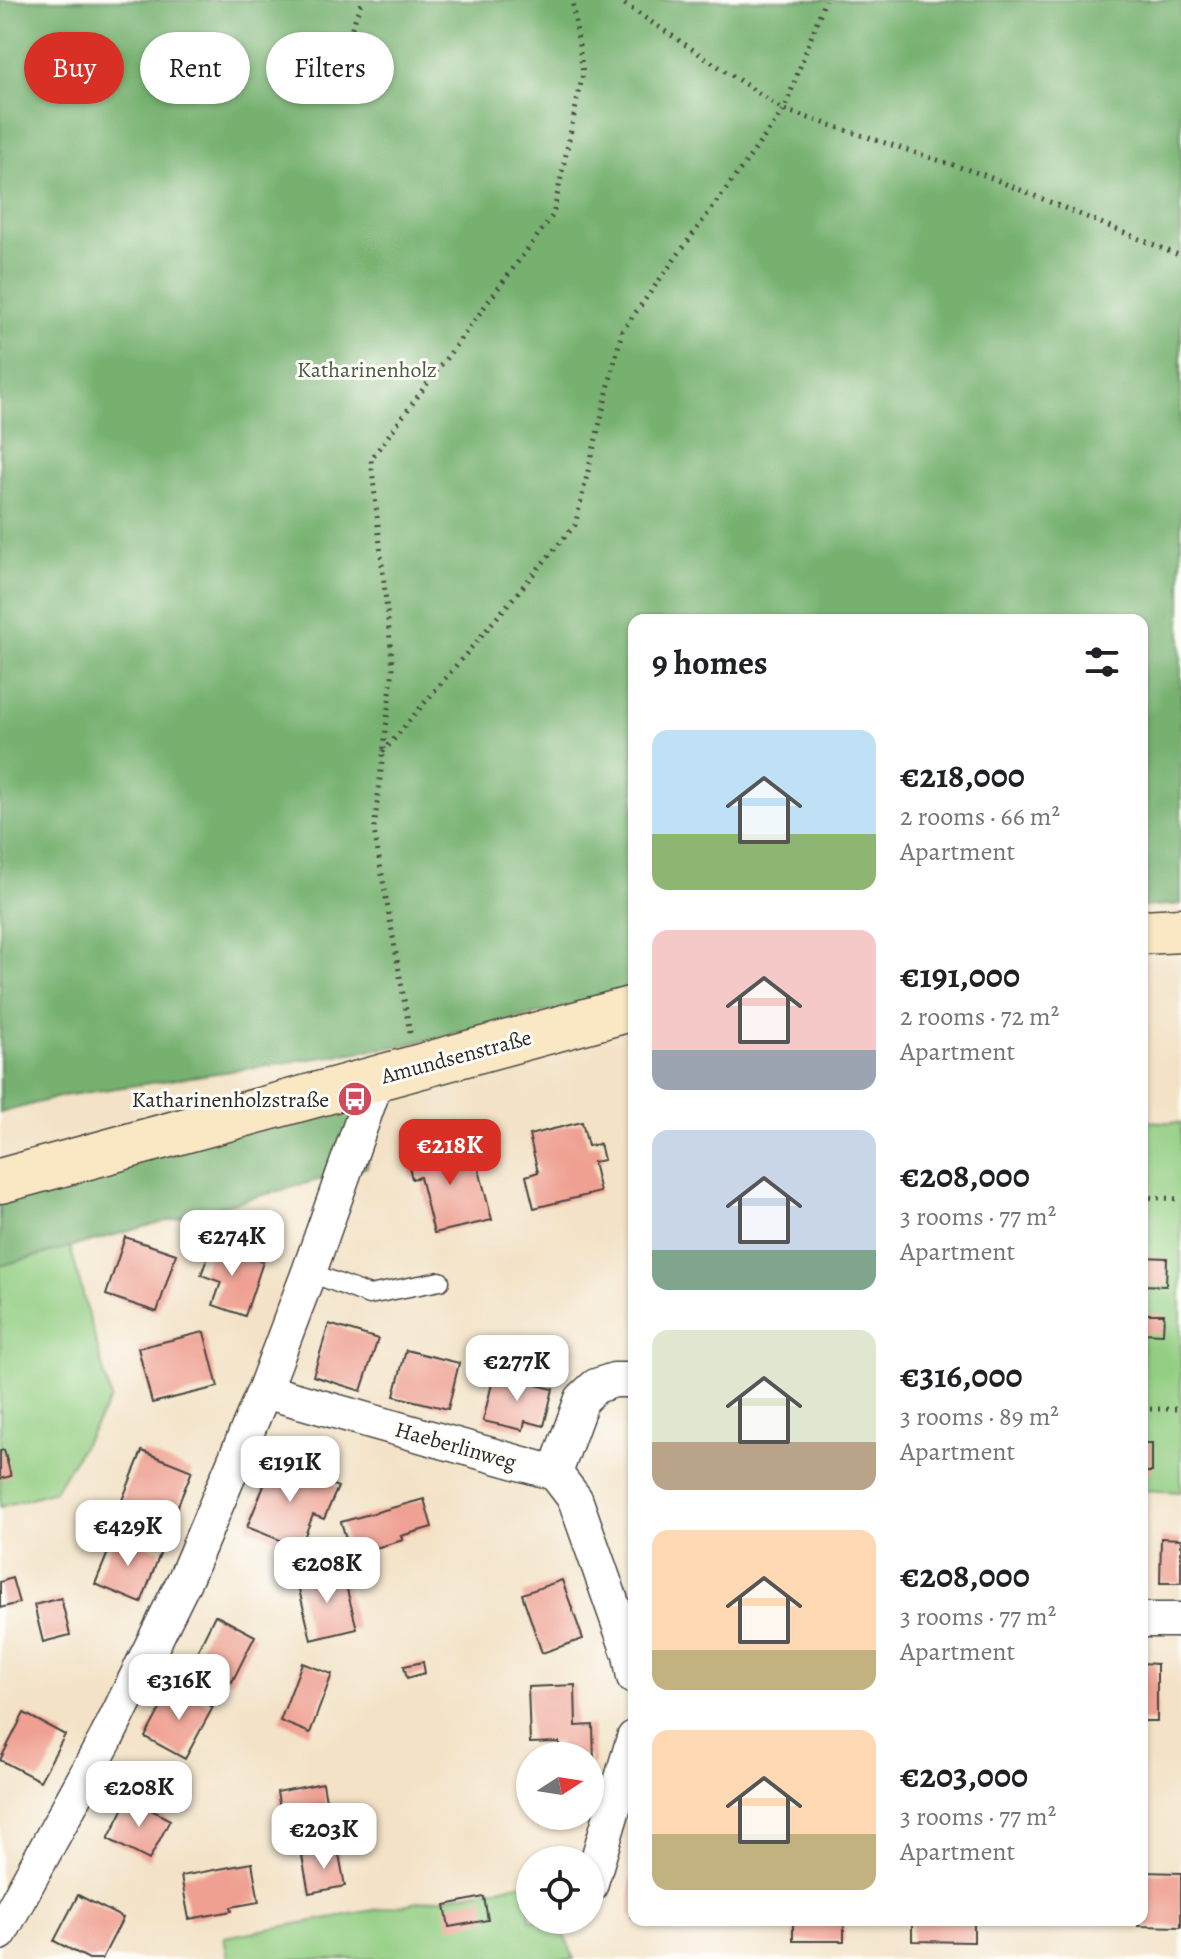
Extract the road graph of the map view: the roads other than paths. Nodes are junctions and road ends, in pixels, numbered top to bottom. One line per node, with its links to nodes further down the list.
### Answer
1 (1181, 930): 2 (street)
2 (1148, 932)
3 (628, 1010): 4 (street, Amundsenstraße)
4 (397, 1072): 5 (street, Amundsenstraße); 6 (street)
5 (0, 1181)
6 (309, 1272): 7 (lane); 9 (street)
7 (440, 1281)
8 (628, 1380): 10 (street)
9 (264, 1391): 10 (street, Haeberlinweg); 16 (street)
10 (555, 1473): 13 (street)
11 (1148, 1620): 12 (street)
12 (1181, 1620)
13 (627, 1625)
14 (628, 1758): 15 (street)
15 (602, 1846)
16 (0, 1933)

